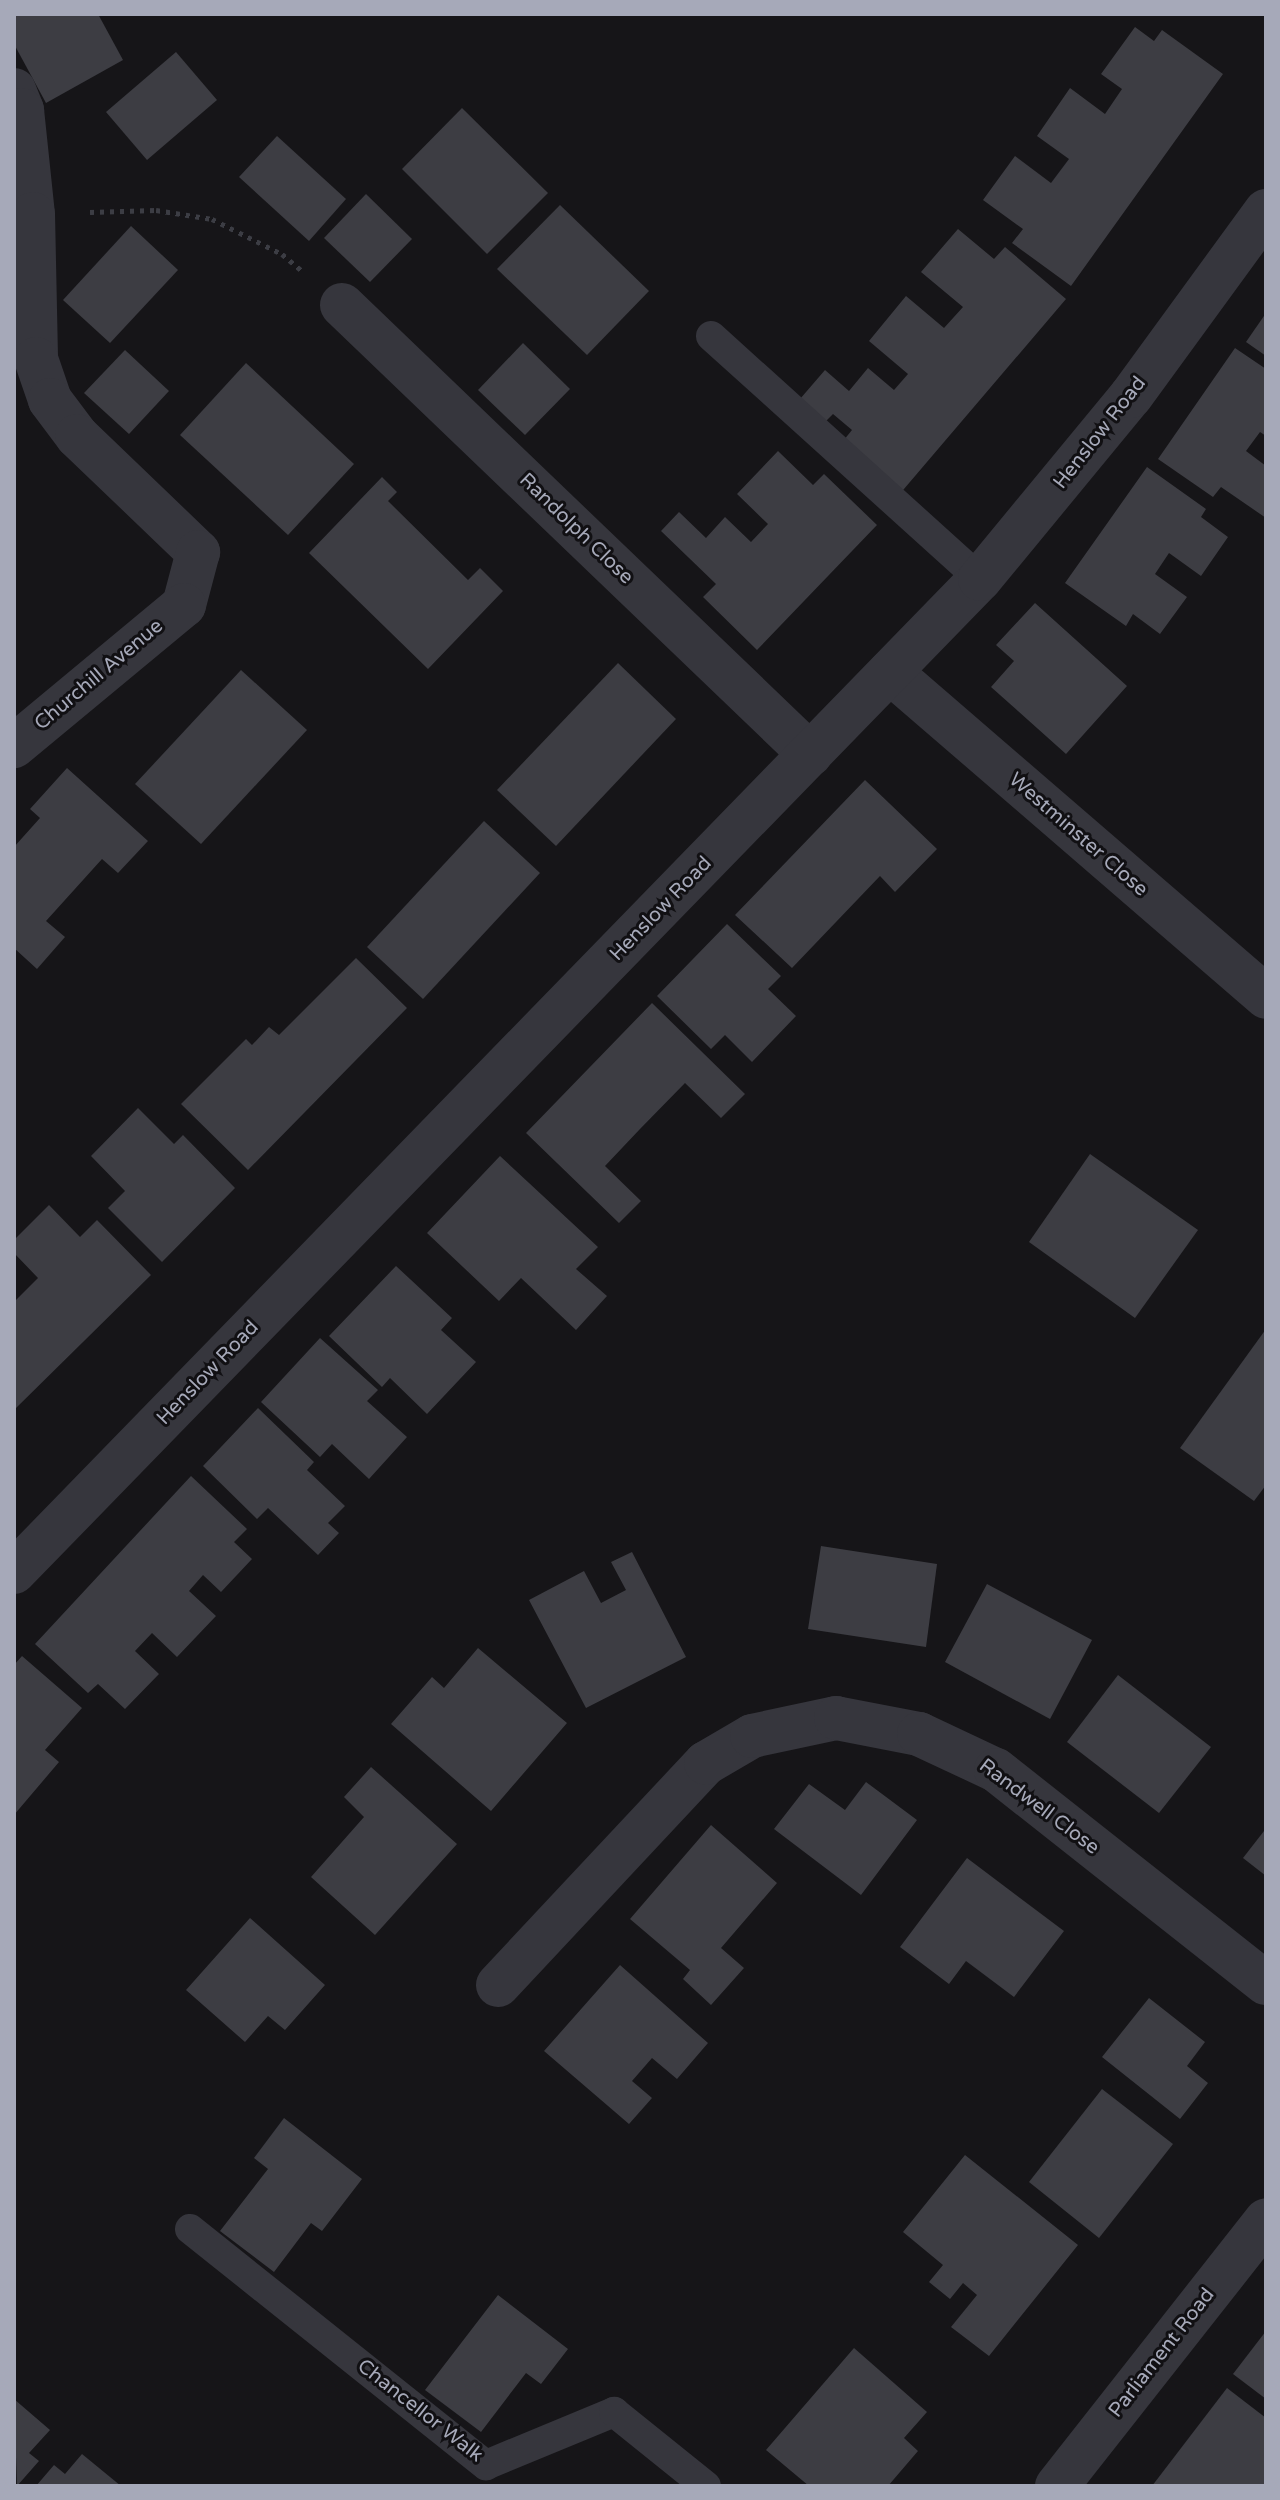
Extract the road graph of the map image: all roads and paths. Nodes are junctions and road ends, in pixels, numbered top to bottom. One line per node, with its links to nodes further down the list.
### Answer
1 (14, 90): 3 (street)
2 (1266, 211): 7 (street, Henslow Road)
3 (33, 214): 4 (street); 5 (path)
4 (25, 288): 9 (street, Churchill Avenue)
5 (342, 305): 10 (street, Randolph Close)
6 (711, 336): 7 (lane)
7 (980, 579): 8 (street, Henslow Road)
8 (890, 672): 10 (street, Henslow Road); 11 (street, Westminster Close)
9 (14, 746)
10 (810, 754): 12 (street, Henslow Road)
11 (1266, 997)
12 (14, 1572)
13 (1266, 1983): 14 (street, Randwell Close)
14 (498, 1985)
15 (1266, 2220): 18 (street, Parliament Road)
16 (190, 2229): 17 (lane, Chancellor Walk)
17 (706, 2486)
18 (1057, 2486)

